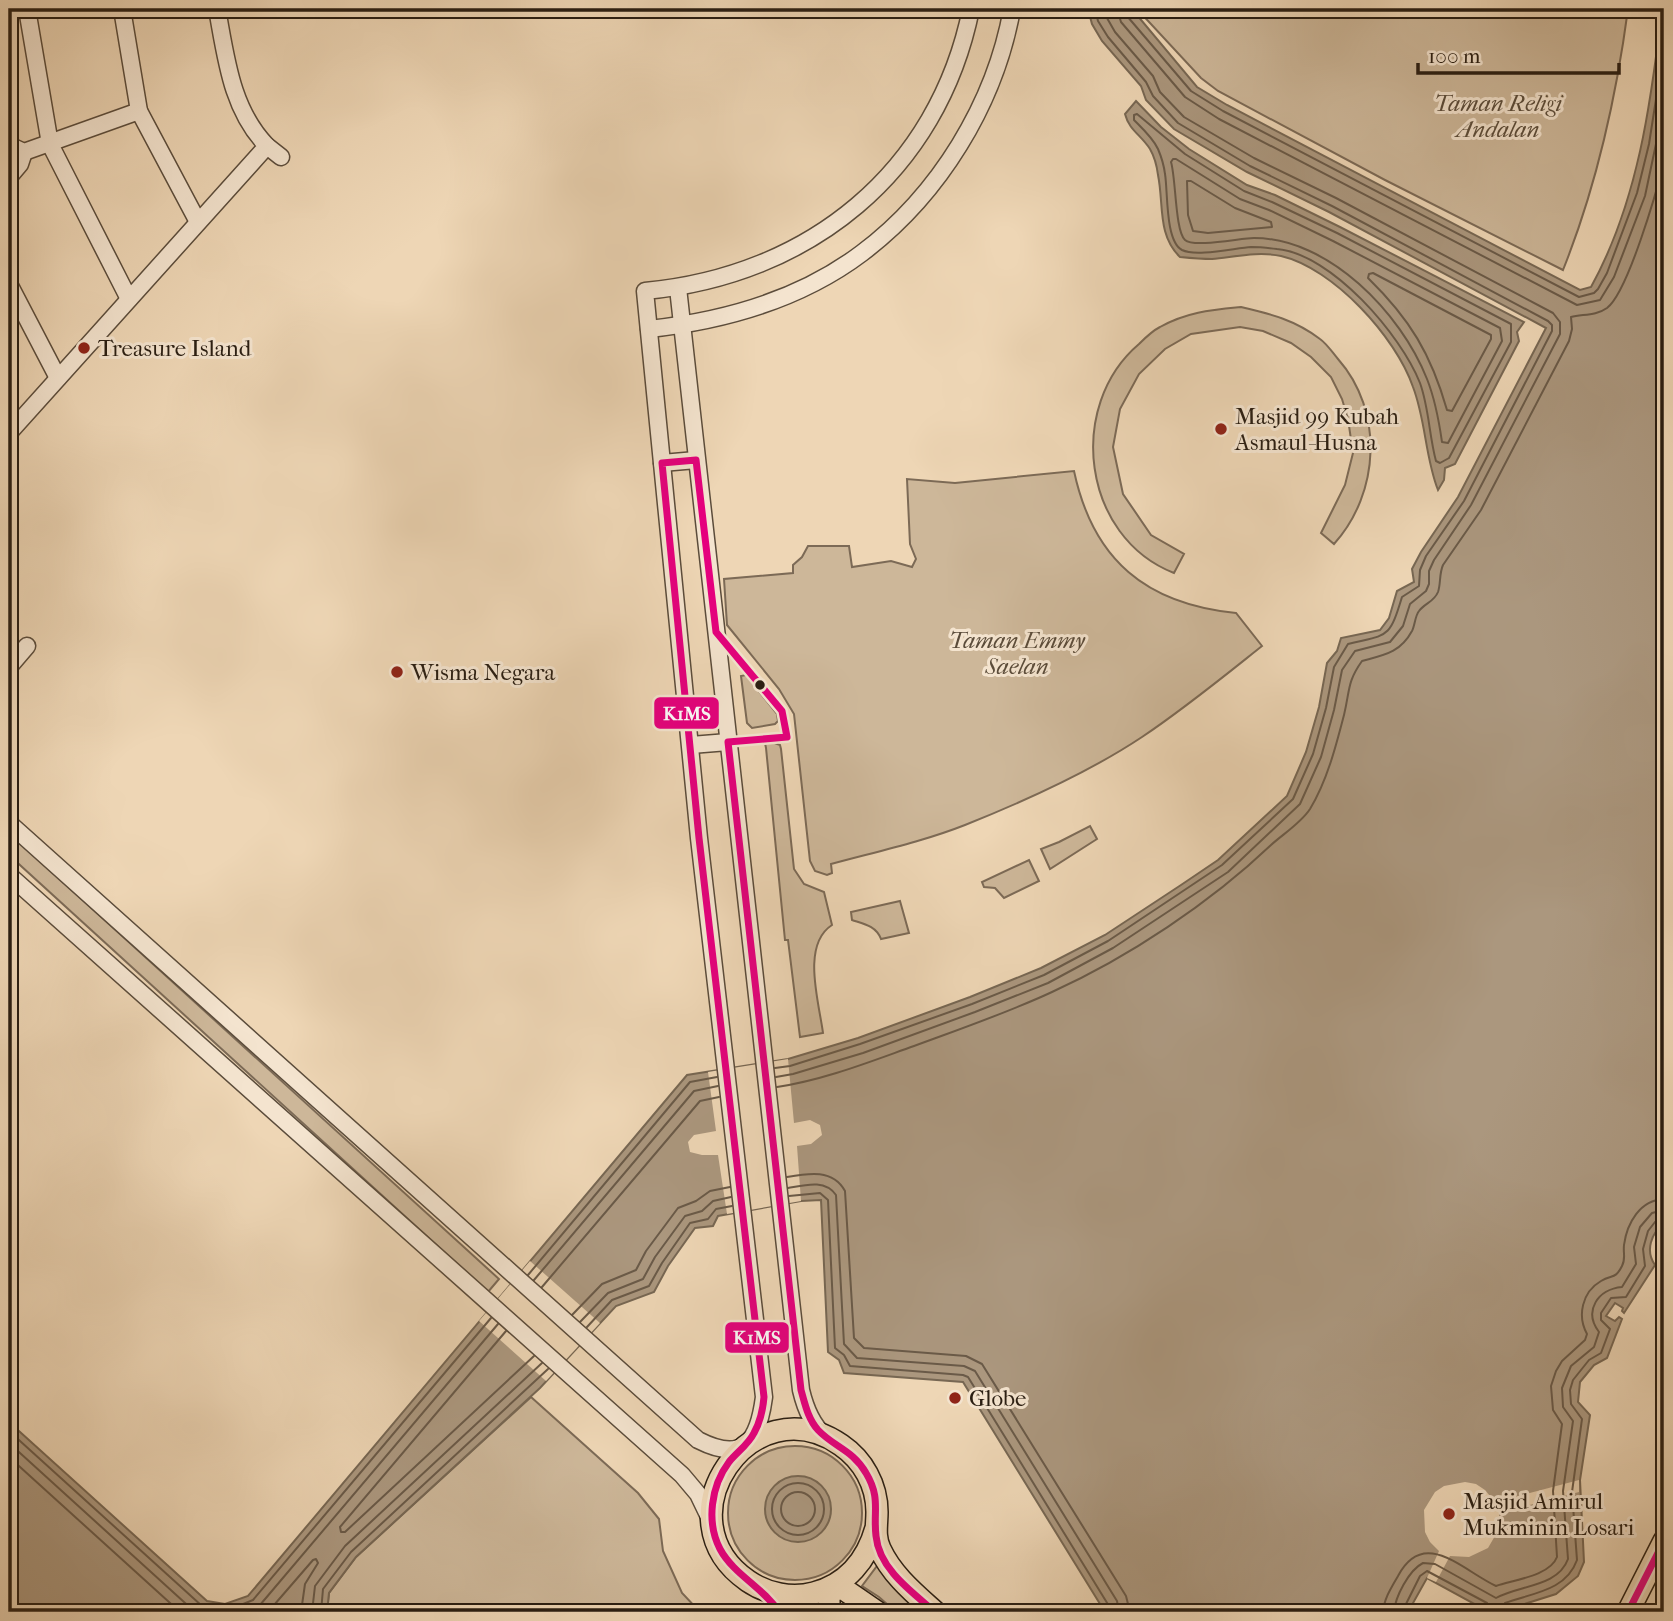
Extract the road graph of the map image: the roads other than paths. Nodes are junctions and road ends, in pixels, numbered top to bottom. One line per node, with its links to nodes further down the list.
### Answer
1 (26, 9): 7 (street)
2 (122, 9): 6 (street)
3 (217, 9): 8 (street)
4 (971, 9): 14 (street)
5 (1012, 9): 16 (street)
6 (139, 111): 7 (street); 12 (street)
7 (50, 144): 9 (street); 15 (street)
8 (267, 146): 10 (street); 12 (street)
9 (16, 149): 11 (street)
10 (281, 158)
11 (9, 177)
12 (198, 222): 15 (street)
13 (9, 284): 18 (street)
14 (678, 288): 16 (street); 17 (street)
15 (129, 299): 18 (street)
16 (682, 326): 17 (street); 20 (street)
17 (649, 329): 21 (street)
18 (58, 378): 19 (street)
19 (9, 433)
20 (696, 460): 21 (street); 24 (street)
21 (662, 463): 25 (street)
22 (27, 646): 23 (street)
23 (9, 667)
24 (728, 742): 25 (street); 28 (street)
25 (691, 745): 29 (street)
26 (9, 822): 29 (street)
27 (9, 875): 30 (street)
28 (825, 1436): 29 (main road); 31 (main road)
29 (744, 1447): 30 (main road)
30 (712, 1525): 34 (main road)
31 (876, 1528): 33 (main road); 38 (main road)
32 (1661, 1555): 39 (main road)
33 (832, 1587): 34 (main road); 36 (main road); 37 (main road)
34 (760, 1588): 35 (main road)
35 (779, 1612)
36 (829, 1612)
37 (877, 1612)
38 (935, 1612)
39 (1628, 1612)

